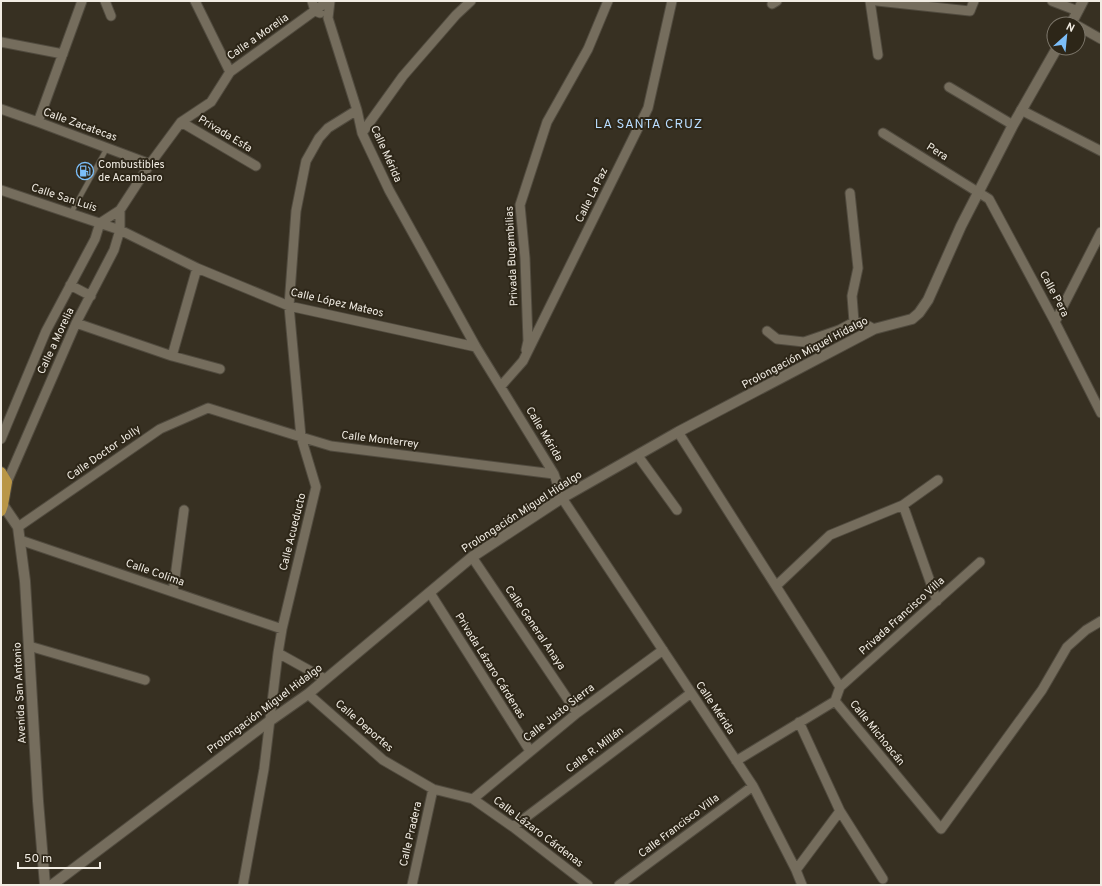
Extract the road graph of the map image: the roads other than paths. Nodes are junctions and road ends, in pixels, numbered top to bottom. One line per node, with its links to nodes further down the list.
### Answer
1 (82, 1): 22 (street)
2 (105, 1): 16 (street)
3 (195, 1): 25 (street)
4 (312, 1): 14 (street)
5 (329, 1): 14 (street, Calle a Morelia); 18 (street, Calle Mérida)
6 (471, 1): 33 (street)
7 (608, 1): 58 (street, Privada Bugambilias)
8 (672, 1): 58 (street, Calle La Paz)
9 (870, 1): 23 (street)
10 (878, 1): 11 (street)
11 (974, 1)
12 (1052, 1): 15 (street)
13 (1083, 1): 15 (street)
14 (316, 11): 18 (street); 25 (street, Calle a Morelia)
15 (1078, 11): 17 (street)
16 (111, 16)
17 (1076, 16)
18 (328, 18): 28 (street, Calle Mérida)
19 (1086, 31): 20 (street)
20 (1101, 39)
21 (1, 42): 22 (street)
22 (63, 54): 30 (street)
23 (878, 55)
24 (1052, 56): 29 (street, Prolongación Miguel Hidalgo)
25 (230, 72): 31 (street, Calle a Morelia)
26 (949, 87): 32 (street)
27 (1, 110): 30 (street, Calle Zacatecas)
28 (357, 110): 33 (street, Calle Mérida); 50 (street, Calle Acueducto)
29 (1021, 110): 32 (street, Prolongación Miguel Hidalgo); 36 (street)
30 (38, 122): 35 (street, Calle Zacatecas)
31 (181, 122): 37 (street, Calle a Morelia); 38 (street, Privada Esfa)
32 (1012, 125): 40 (street, Prolongación Miguel Hidalgo)
33 (362, 133): 56 (street, Calle Mérida)
34 (883, 133): 40 (street, Pera)
35 (107, 148): 37 (street, Calle Zacatecas); 43 (lane)
36 (1101, 152)
37 (150, 164): 42 (street, Calle a Morelia)
38 (256, 166)
39 (1, 190): 43 (street, Calle San Luis)
40 (978, 192): 52 (street, Calle Pera); 54 (street, Prolongación Miguel Hidalgo)
41 (850, 193): 51 (street)
42 (120, 210): 44 (street, Calle a Morelia); 45 (street, Calle a Morelia)
43 (71, 213): 44 (street, Calle San Luis)
44 (100, 223): 45 (street, Calle San Luis); 48 (street, Calle a Morelia)
45 (120, 230): 47 (street, Calle López Mateos); 49 (street, Calle a Morelia)
46 (1101, 232): 52 (street)
47 (198, 268): 50 (street, Calle López Mateos); 57 (street)
48 (70, 285): 49 (street); 65 (street, Calle a Morelia)
49 (91, 296): 53 (street, Calle a Morelia)
50 (289, 306): 56 (street, Calle López Mateos); 64 (street, Calle Acueducto)
51 (854, 322): 54 (street); 55 (street)
52 (1055, 322): 61 (street, Calle Pera)
53 (76, 323): 57 (street); 70 (street, Calle a Morelia)
54 (874, 330): 63 (street, Prolongación Miguel Hidalgo)
55 (767, 331)
56 (476, 346): 60 (street, Calle Mérida)
57 (172, 356): 59 (street)
58 (523, 361): 60 (street, Calle La Paz)
59 (220, 369)
60 (501, 386): 68 (street, Calle Mérida)
61 (1100, 407)
62 (208, 408): 64 (street, Calle Monterrey); 76 (street, Calle Doctor Jolly)
63 (678, 432): 66 (street, Prolongación Miguel Hidalgo); 80 (street)
64 (302, 438): 68 (street, Calle Monterrey); 85 (street, Calle Acueducto)
65 (1, 439)
66 (638, 456): 71 (street, Prolongación Miguel Hidalgo); 75 (street)
67 (1, 472): 70 (main road)
68 (554, 474): 71 (street, Calle Mérida)
69 (938, 480): 72 (street)
70 (7, 482): 73 (main road)
71 (562, 498): 78 (street, Prolongación Miguel Hidalgo); 87 (street, Calle Mérida)
72 (902, 504): 80 (street); 83 (street)
73 (2, 507): 76 (street, Avenida San Antonio)
74 (184, 510): 81 (street)
75 (677, 510)
76 (18, 527): 77 (street, Avenida San Antonio)
77 (20, 540): 81 (street, Calle Colima); 86 (street, Avenida San Antonio)
78 (472, 557): 82 (street, Prolongación Miguel Hidalgo); 95 (street, Calle General Anaya)
79 (980, 562): 83 (street, Privada Francisco Villa)
80 (776, 586): 91 (street)
81 (173, 592): 85 (street, Calle Colima)
82 (430, 593): 90 (street, Prolongación Miguel Hidalgo); 98 (street, Privada Lázaro Cárdenas)
83 (937, 601): 91 (street, Privada Francisco Villa)
84 (1101, 621): 94 (street, Calle Michoacán)
85 (282, 629): 88 (street, Calle Acueducto)
86 (29, 646): 89 (street); 107 (street, Avenida San Antonio)
87 (663, 650): 92 (street, Calle Mérida); 95 (street, Calle Justo Sierra)
88 (278, 653): 90 (street); 96 (street, Calle Acueducto)
89 (145, 680)
90 (325, 680): 93 (street, Prolongación Miguel Hidalgo)
91 (840, 687): 94 (street, Calle Michoacán)
92 (691, 693): 99 (street, Calle Mérida); 104 (street, Calle R. Millán)
93 (308, 694): 96 (street, Prolongación Miguel Hidalgo); 101 (street, Calle Deportes)
94 (835, 701): 97 (street)
95 (577, 713): 98 (street, Calle Justo Sierra)
96 (271, 720): 108 (street, Prolongación Miguel Hidalgo); 109 (street, Calle Acueducto)
97 (800, 722): 99 (street); 103 (street)
98 (530, 751): 102 (street, Calle Justo Sierra)
99 (736, 761): 100 (street, Calle Mérida)
100 (753, 786): 105 (street, Calle Mérida); 112 (street, Calle Francisco Villa)
101 (433, 789): 102 (street, Calle Deportes); 110 (street, Calle Pradera)
102 (473, 799): 104 (street, Calle Lázaro Cárdenas)
103 (840, 811): 105 (street); 106 (street)
104 (513, 827): 111 (street, Calle Lázaro Cárdenas)
105 (796, 870): 113 (street, Calle Mérida)
106 (883, 879)
107 (45, 885)
108 (52, 885)
109 (243, 885)
110 (412, 885)
111 (588, 885)
112 (619, 885)
113 (802, 885)

